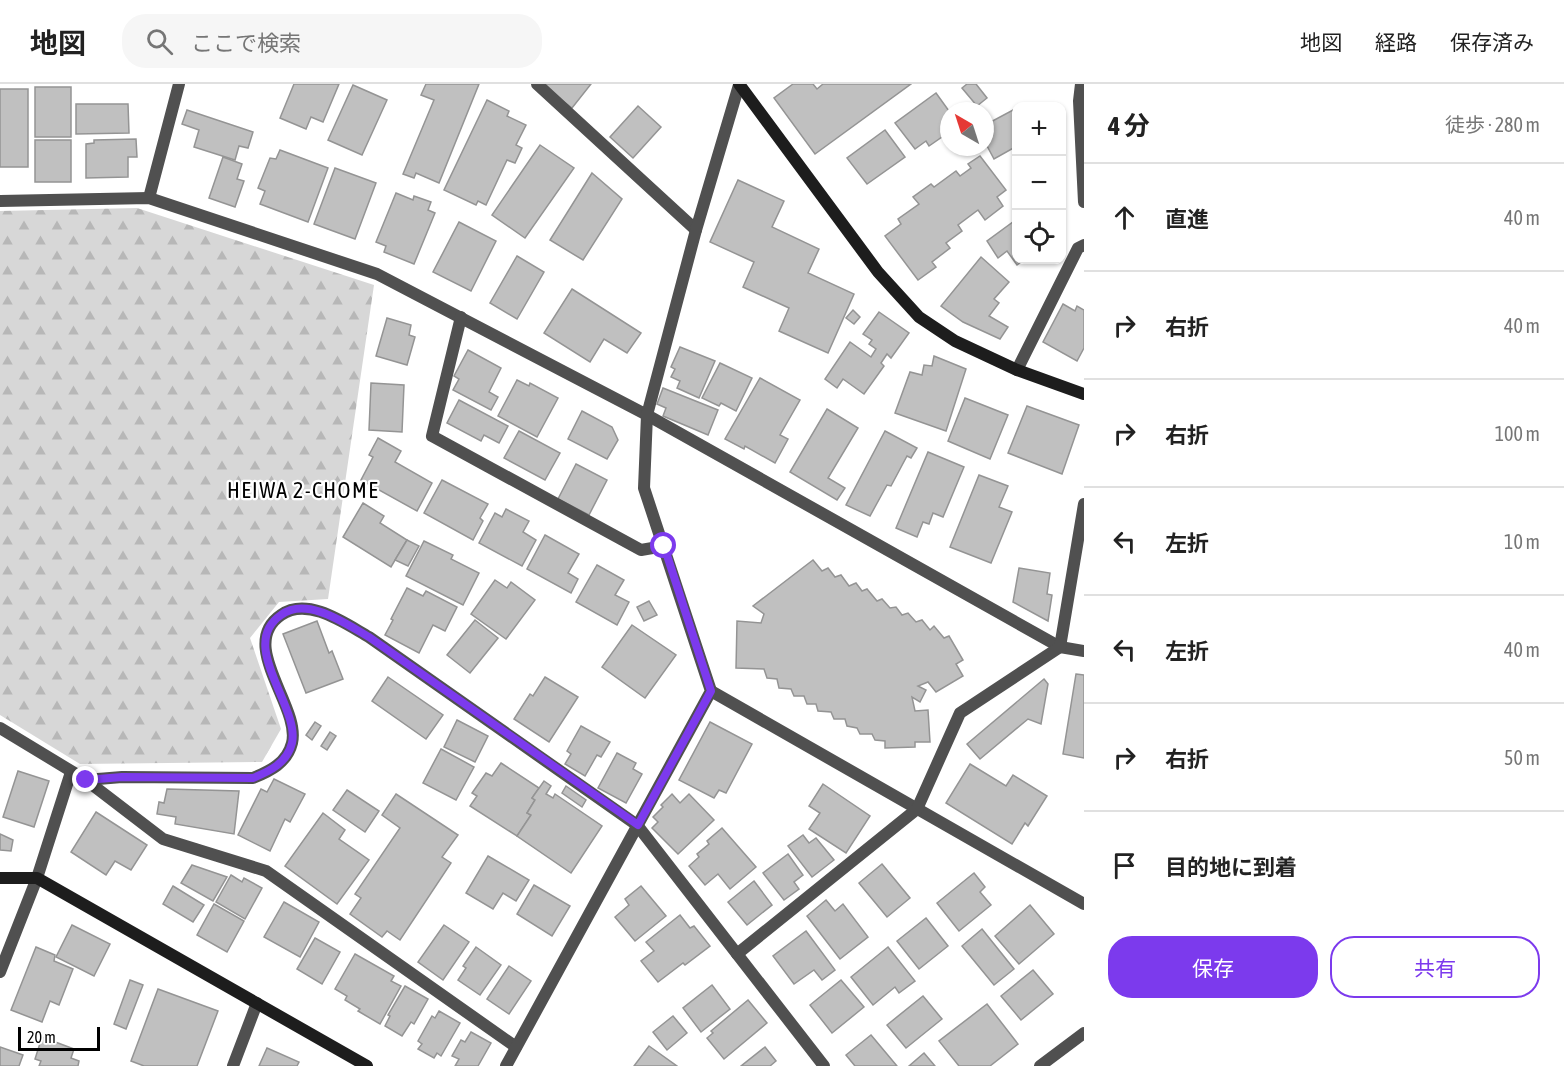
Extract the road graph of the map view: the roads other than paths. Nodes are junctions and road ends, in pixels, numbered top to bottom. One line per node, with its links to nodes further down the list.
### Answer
1 (179, 84): 5 (street)
2 (537, 84): 8 (street)
3 (1081, 84): 7 (street)
4 (739, 85): 8 (street); 11 (street)
5 (149, 198): 6 (street); 10 (street)
6 (0, 201)
7 (1084, 202)
8 (696, 230): 13 (street)
9 (1084, 245): 11 (street)
10 (461, 317): 13 (street); 15 (street)
11 (1017, 370): 12 (street)
12 (1084, 394)
13 (647, 415): 15 (street); 16 (street)
14 (1084, 504): 16 (street)
15 (664, 546): 18 (street)
16 (1060, 647): 17 (street); 22 (street)
17 (1084, 651)
18 (711, 691): 22 (street); 23 (street)
19 (0, 728): 20 (street)
20 (71, 772): 21 (street); 25 (street)
21 (86, 780): 23 (street); 31 (street)
22 (917, 809): 26 (street); 27 (street)
23 (638, 825): 27 (street); 31 (street)
24 (0, 878): 25 (street)
25 (37, 878): 28 (street); 29 (street)
26 (1084, 904)
27 (737, 954): 35 (street)
28 (0, 972)
29 (257, 1003): 32 (street); 33 (street)
30 (1084, 1033): 36 (street)
31 (516, 1047): 34 (street)
32 (233, 1066)
33 (367, 1066)
34 (506, 1066)
35 (824, 1066)
36 (1040, 1066)

